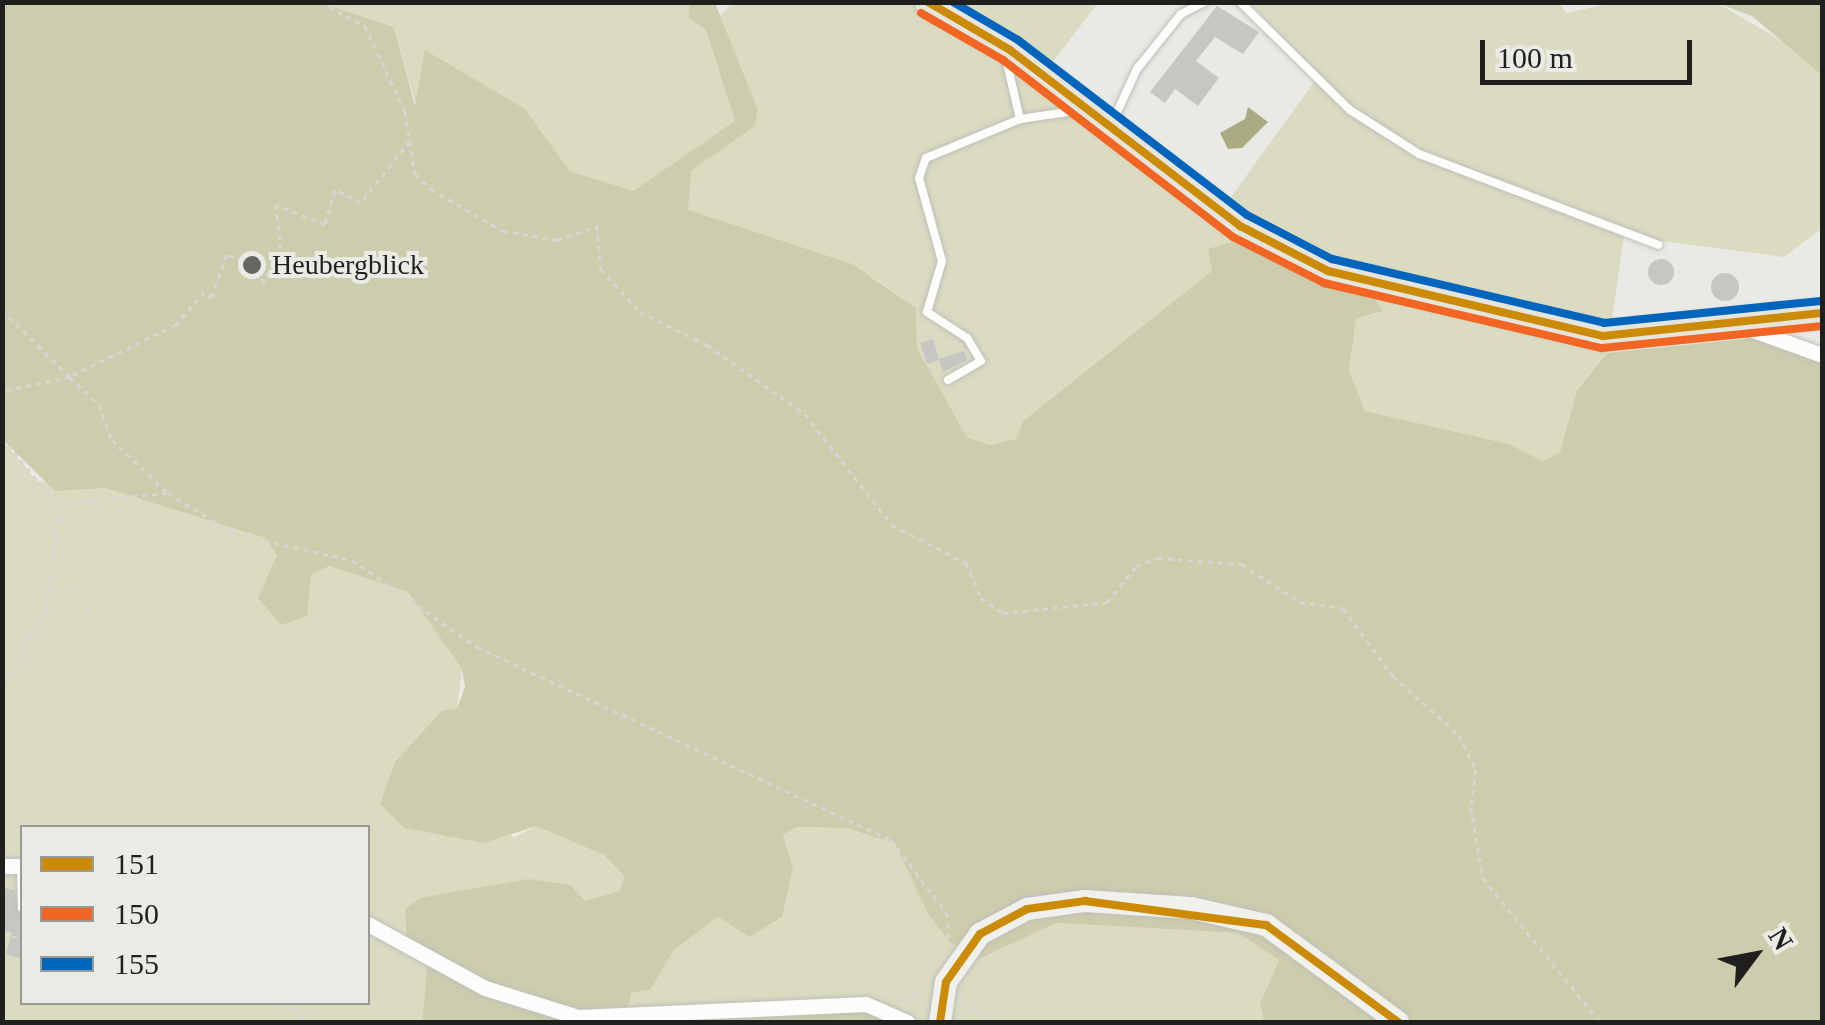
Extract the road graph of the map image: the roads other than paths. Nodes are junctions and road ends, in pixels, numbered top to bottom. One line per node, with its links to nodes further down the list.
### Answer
1 (1205, 2): 7 (lane)
2 (1240, 2): 8 (lane)
3 (936, 4): 4 (main road)
4 (1010, 50): 5 (main road); 6 (lane)
5 (1084, 106): 6 (lane); 7 (main road)
6 (1020, 118): 12 (lane)
7 (1109, 127): 10 (main road)
8 (1658, 244)
9 (1822, 313): 10 (main road)
10 (1735, 324): 11 (street)
11 (1822, 355)
12 (948, 380)
13 (370, 925): 14 (street)
14 (907, 1022)
15 (940, 1022): 16 (main road)
16 (1398, 1022)

